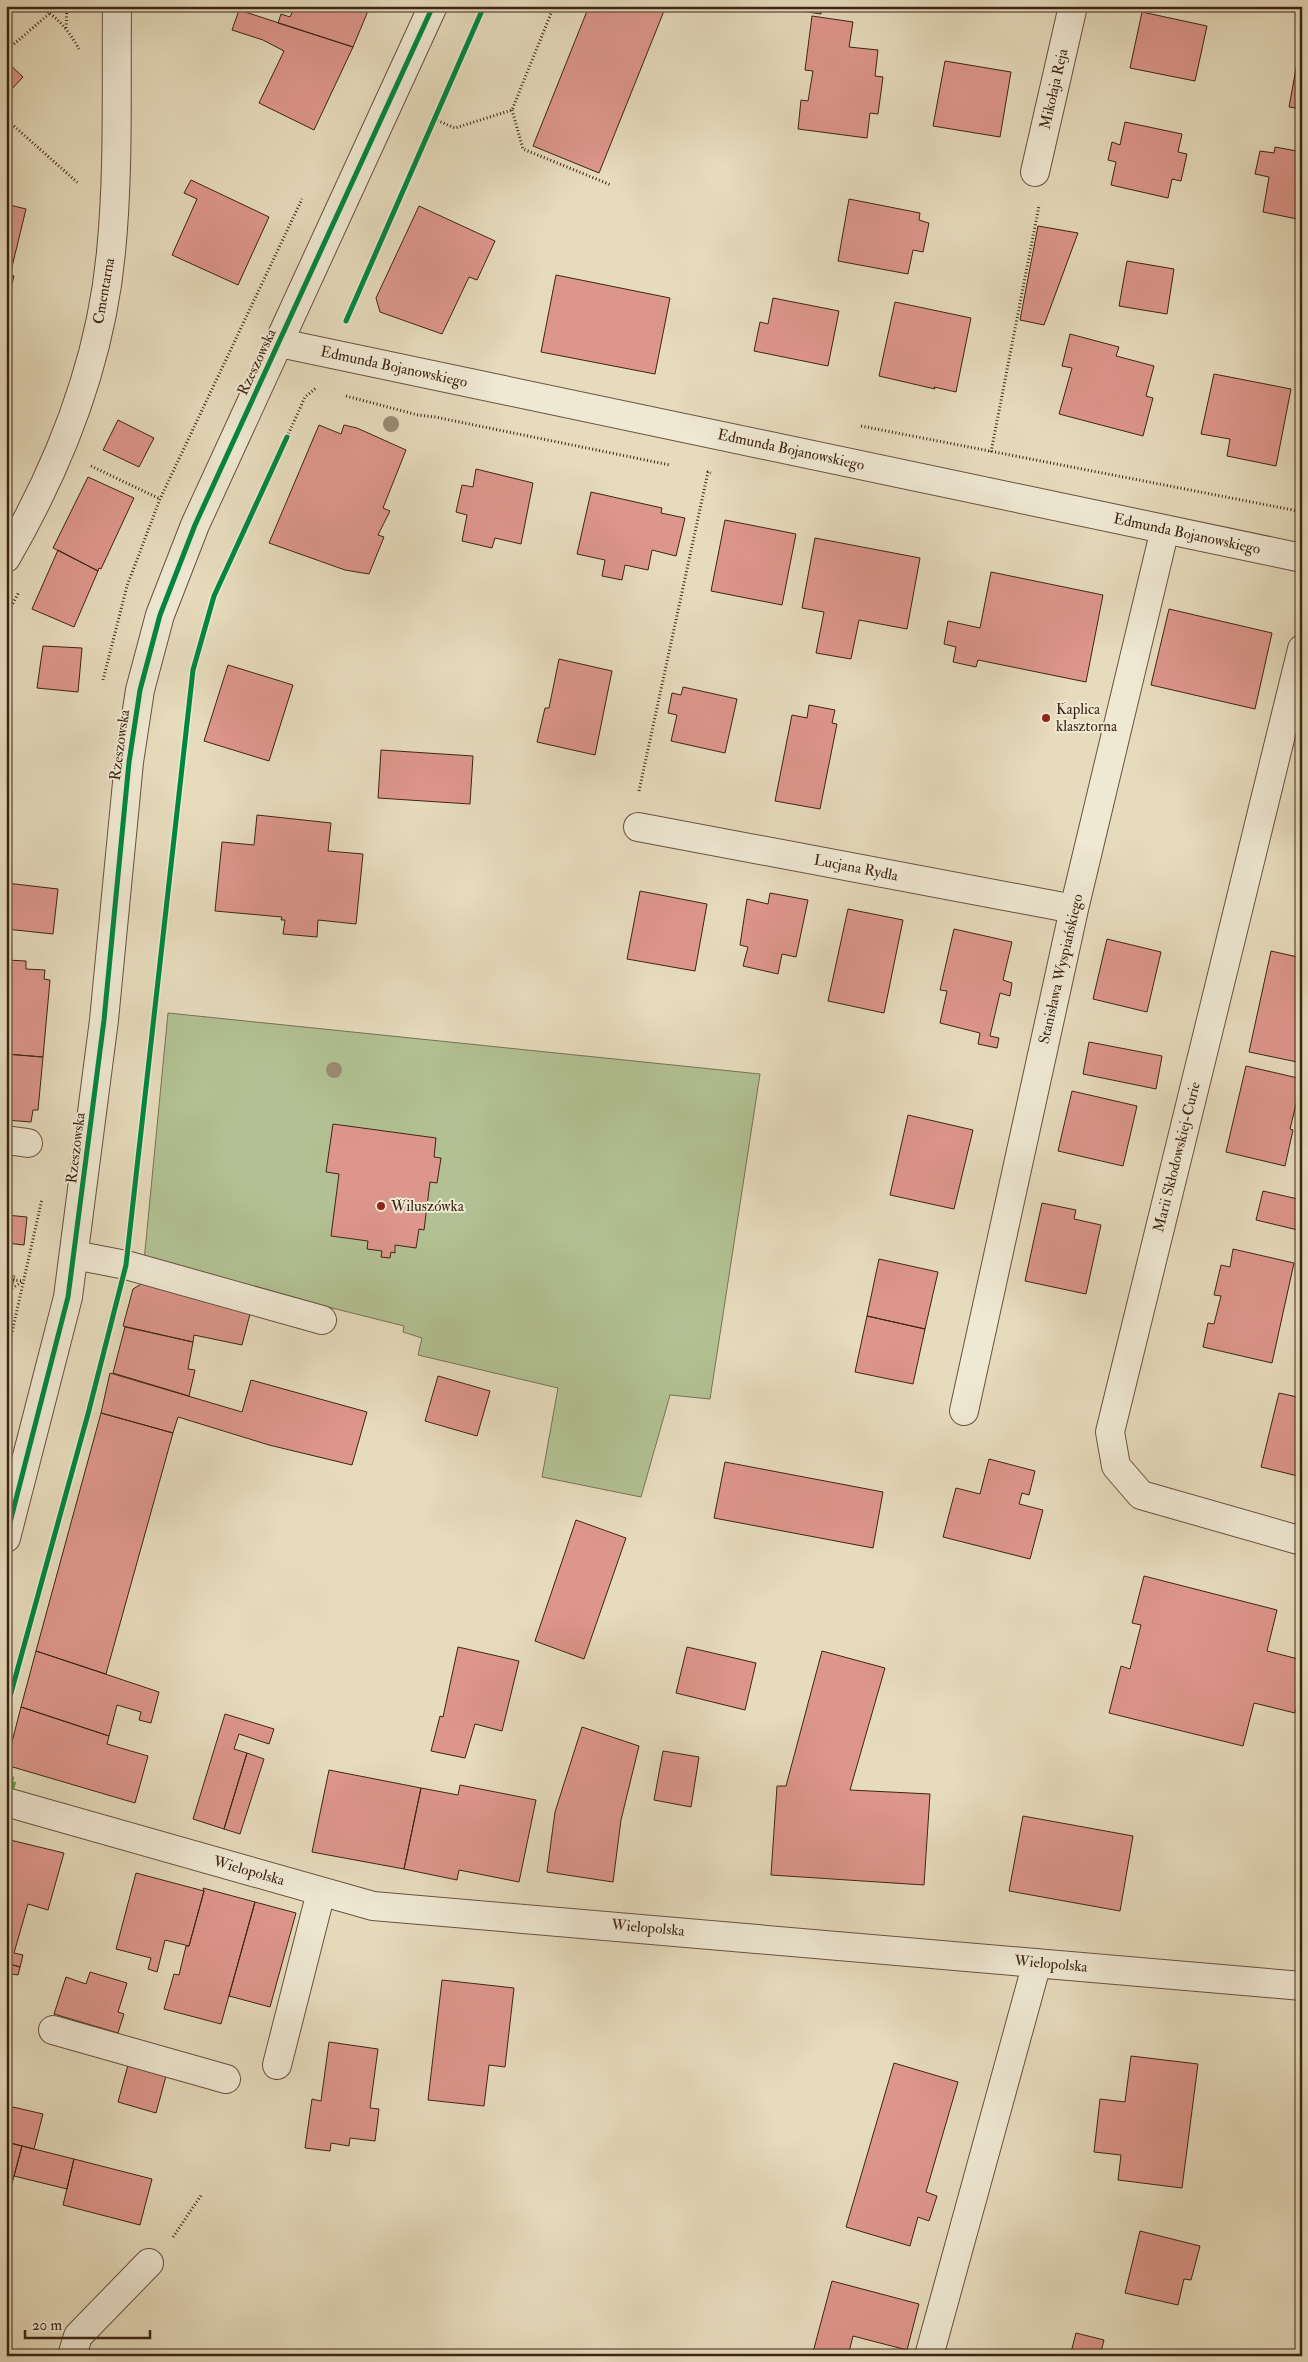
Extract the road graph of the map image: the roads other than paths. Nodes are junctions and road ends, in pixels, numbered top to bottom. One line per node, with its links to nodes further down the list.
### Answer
1 (117, 6): 7 (street, Cmentarna)
2 (433, 6): 5 (street, Rzeszowska)
3 (1073, 6): 4 (street, Mikołaja Reja)
4 (1035, 172)
5 (280, 343): 6 (street, Edmunda Bojanowskiego); 12 (street, Rzeszowska)
6 (1165, 529): 8 (street, Edmunda Bojanowskiego); 11 (street, Stanisława Wyspiańskiego)
7 (6, 558)
8 (1302, 558)
9 (1302, 649): 16 (street, Marii Skłodowskiej-Curie)
10 (646, 828): 11 (street, Lucjana Rydla)
11 (1074, 909): 14 (street, Stanisława Wyspiańskiego)
12 (74, 1255): 13 (street); 15 (street, Rzeszowska)
13 (322, 1320)
14 (964, 1412)
15 (6, 1538)
16 (1302, 1541)
17 (6, 1802): 18 (street, Wielopolska)
18 (321, 1892): 19 (street, Wielopolska); 22 (street)
19 (1037, 1963): 20 (street, Wielopolska); 26 (street)
20 (1302, 1986)
21 (53, 2030): 23 (street)
22 (277, 2066)
23 (226, 2079)
24 (149, 2263): 25 (street)
25 (72, 2356)
26 (930, 2356)

